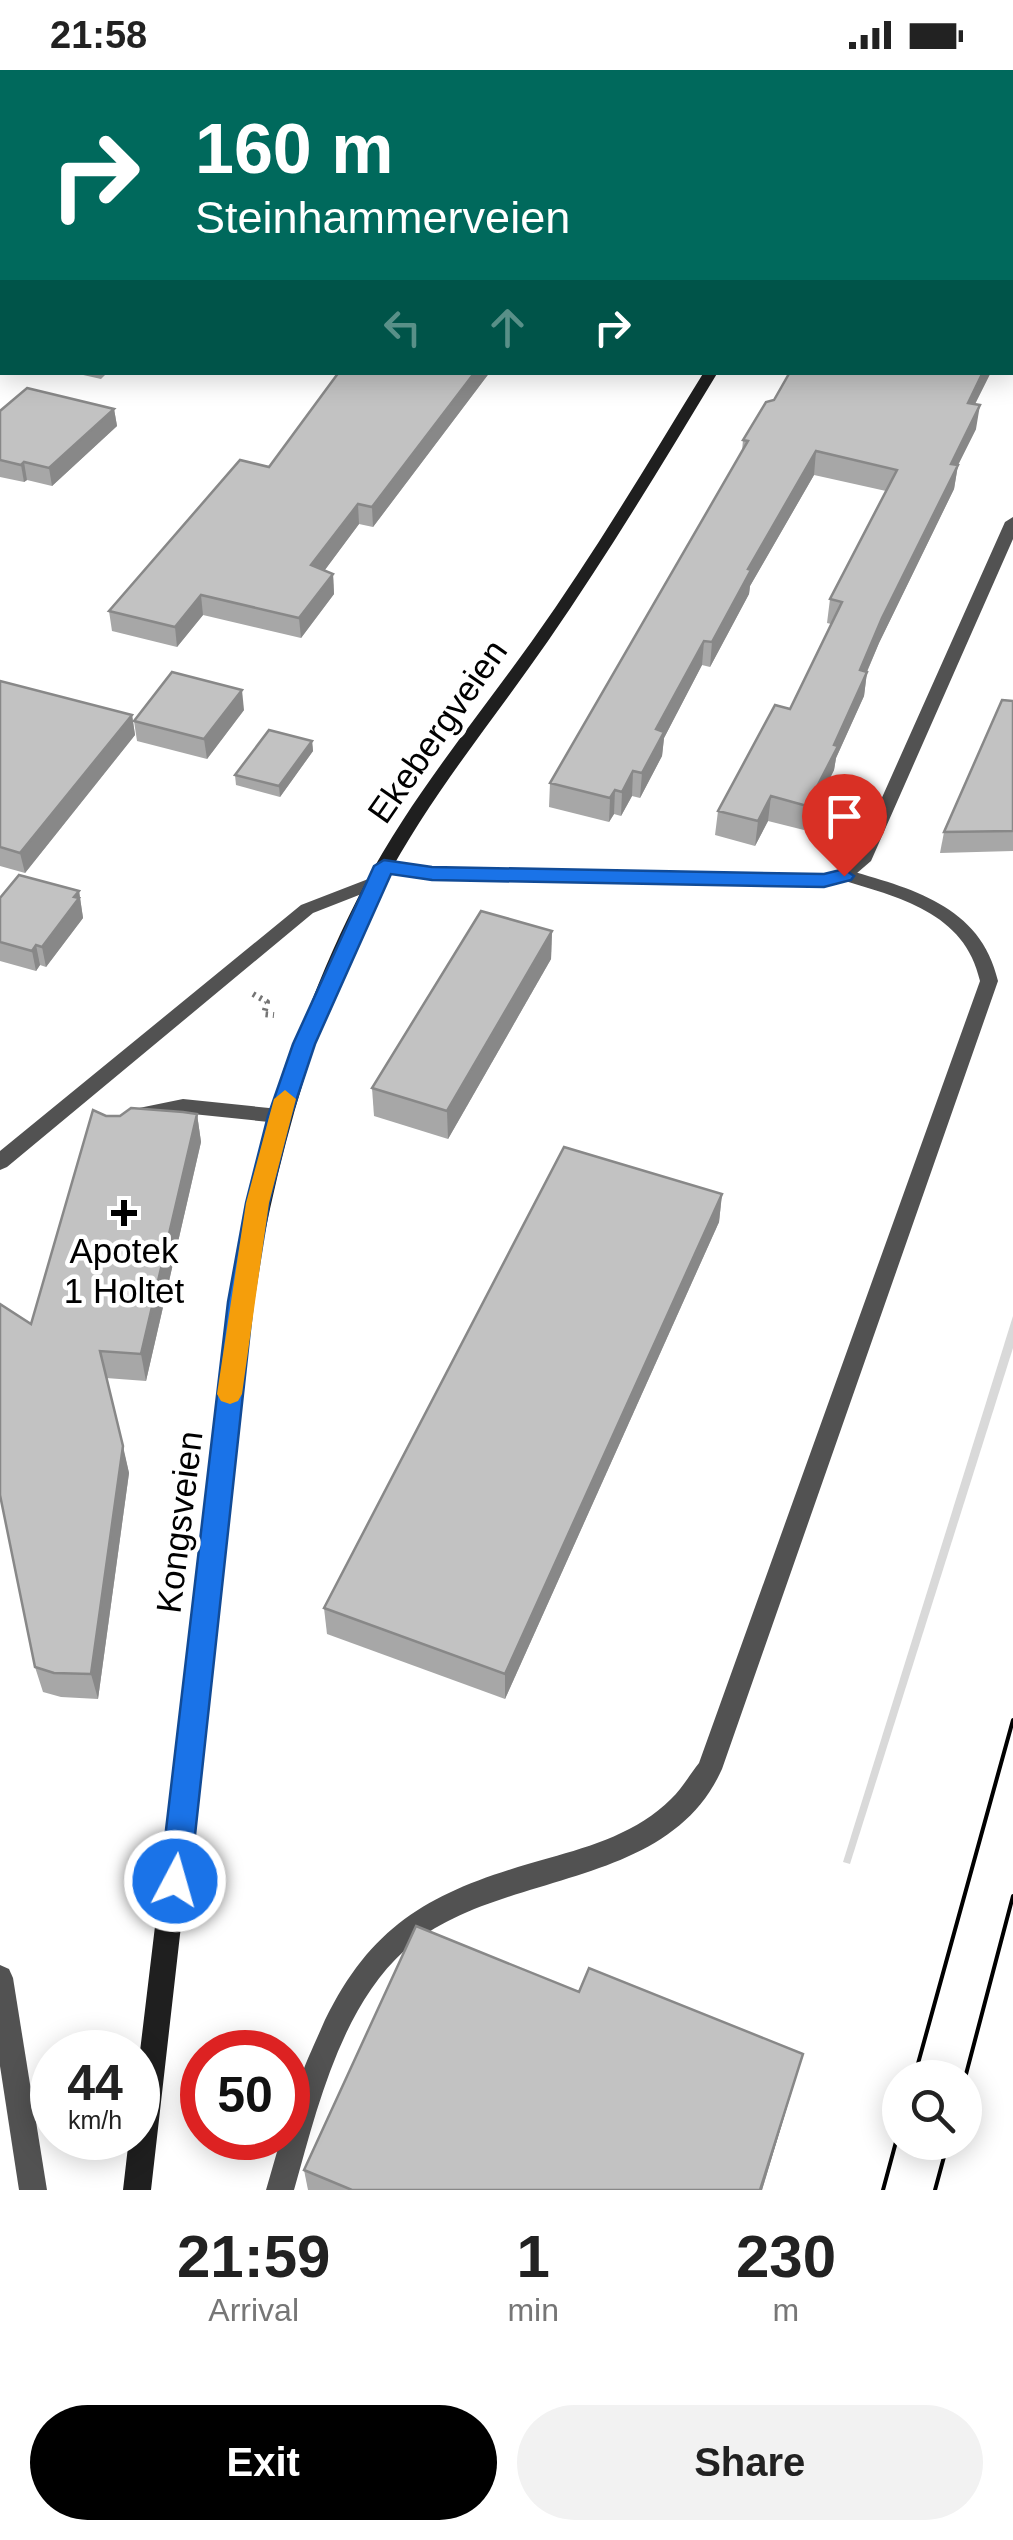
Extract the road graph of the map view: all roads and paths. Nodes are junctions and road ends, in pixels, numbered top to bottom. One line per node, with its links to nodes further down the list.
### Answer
1 (709, 375): 3 (main road, Ekebergveien)
2 (1013, 522): 4 (street)
3 (380, 874): 4 (street); 7 (main road, Kongsveien); 9 (street)
4 (844, 876): 13 (street)
5 (266, 1009): 6 (path)
6 (274, 1015)
7 (279, 1116): 8 (street); 12 (main road, Kongsveien)
8 (118, 1135)
9 (0, 1162)
10 (0, 1978): 11 (street)
11 (34, 2190)
12 (136, 2190)
13 (280, 2190)

